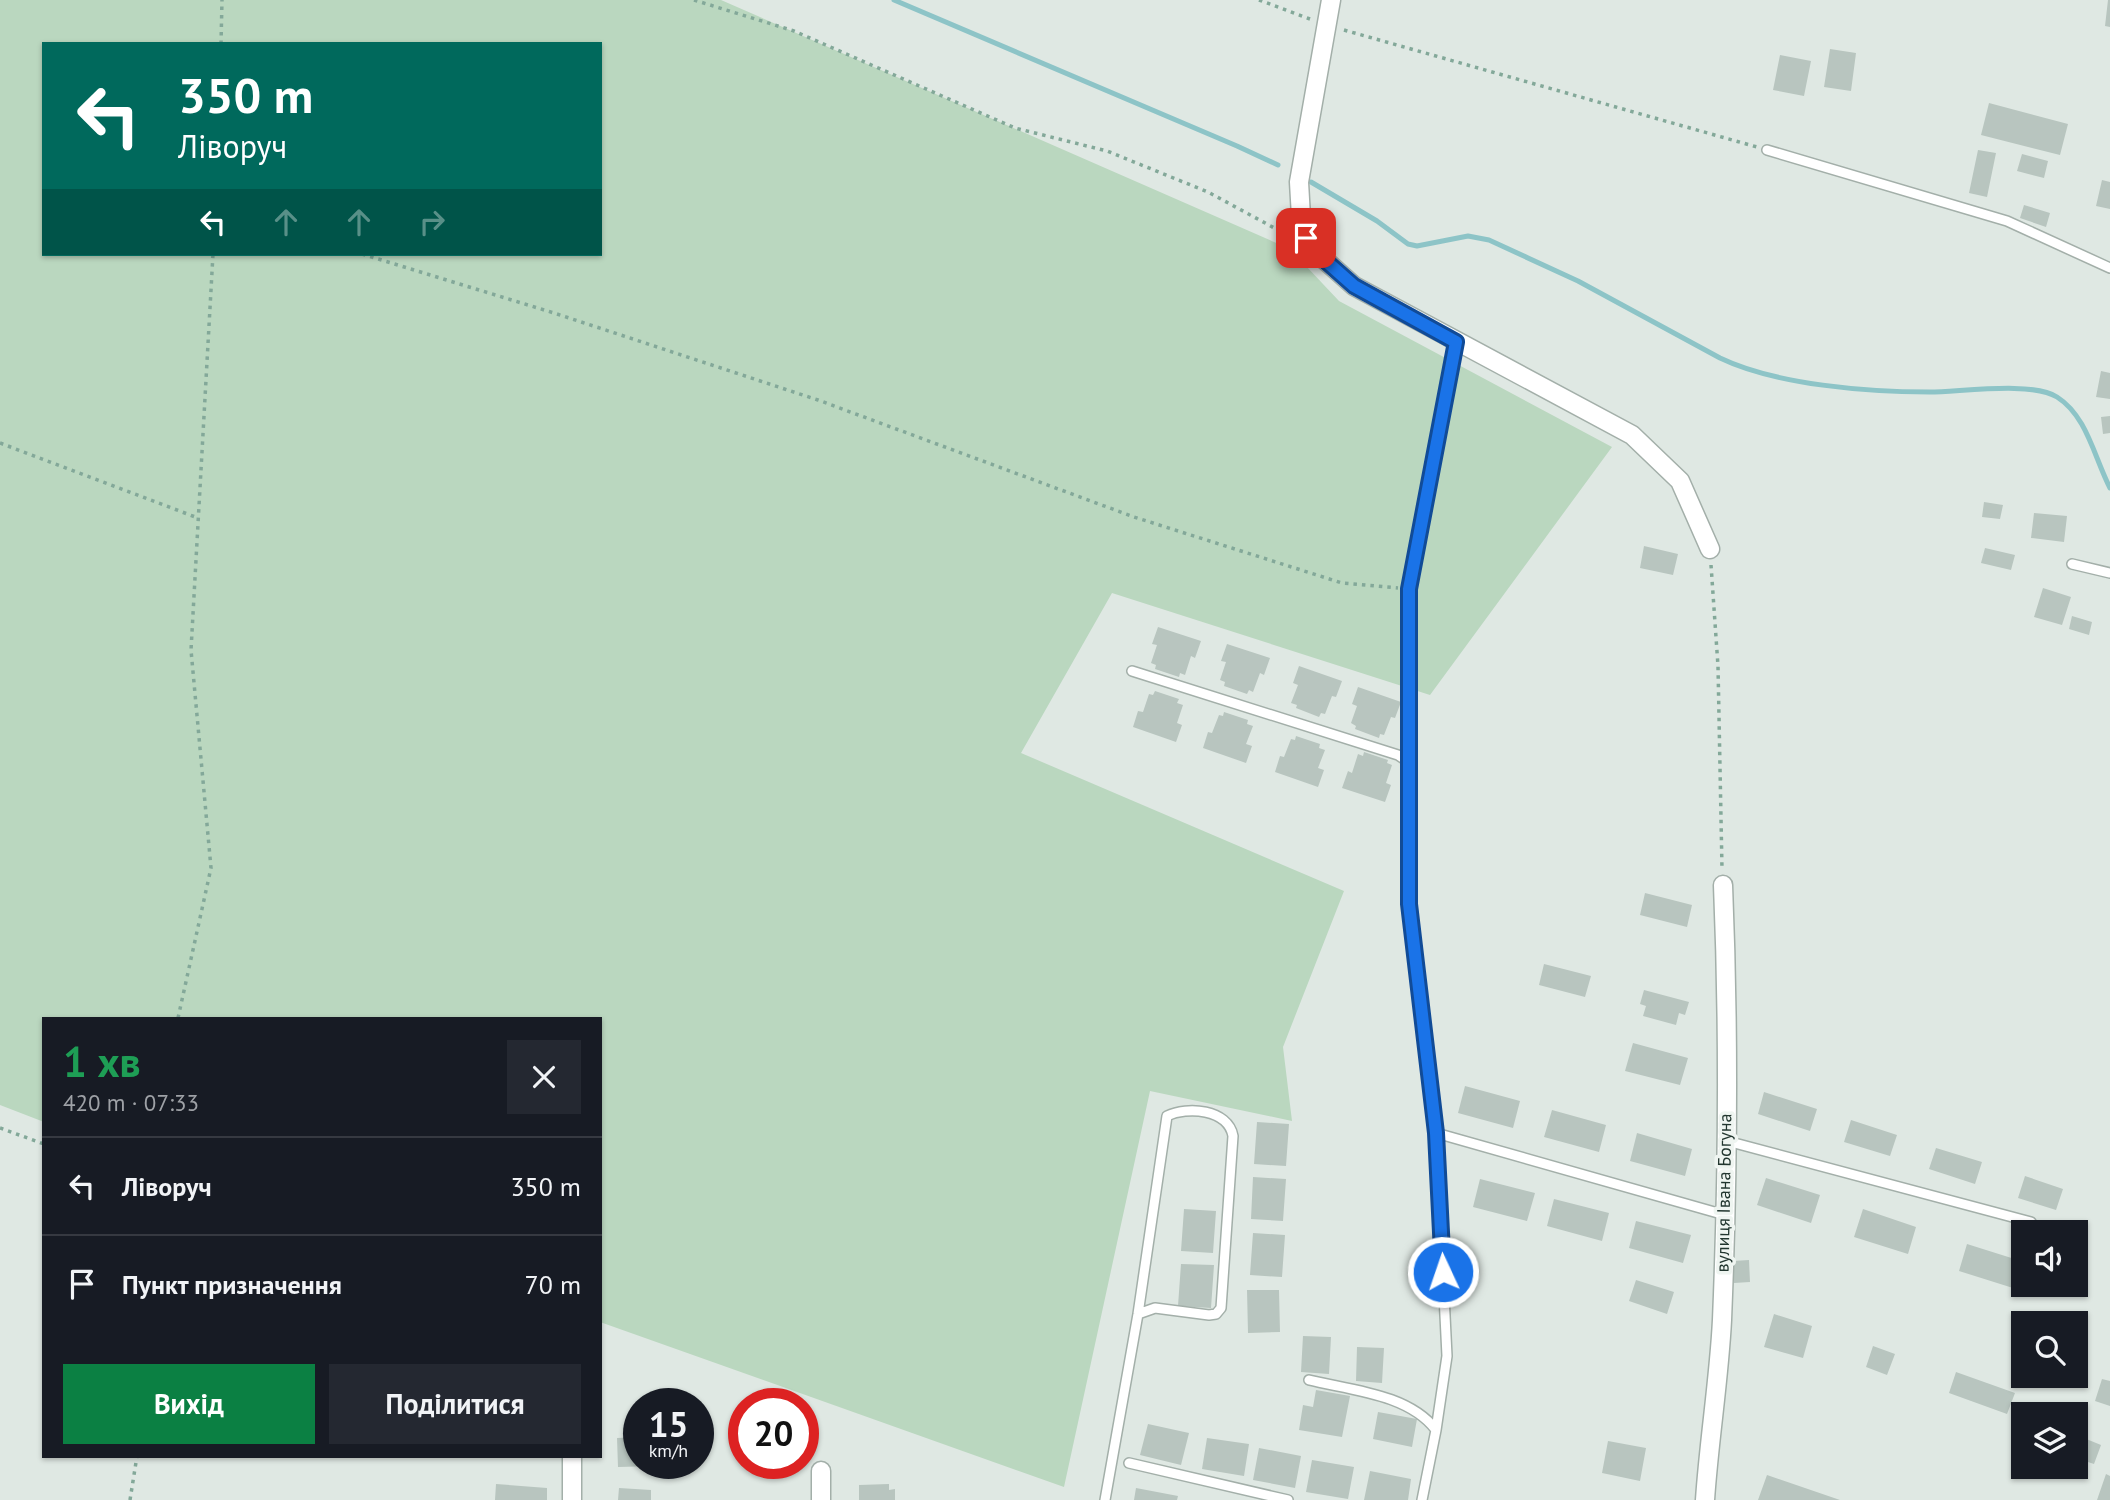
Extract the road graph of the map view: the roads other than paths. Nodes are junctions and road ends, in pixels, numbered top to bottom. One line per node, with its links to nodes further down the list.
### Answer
1 (1331, 0): 4 (street)
2 (1767, 150): 3 (lane)
3 (2110, 268)
4 (1456, 342): 5 (street); 9 (lane)
5 (1710, 549)
6 (2072, 564): 7 (lane)
7 (2110, 573)
8 (1132, 670): 9 (lane)
9 (1409, 763): 11 (lane)
10 (1723, 885): 12 (street, вулиця Івана Богуна)
11 (1436, 1133): 13 (lane); 17 (lane)
12 (1725, 1140): 13 (street, вулиця Івана Богуна); 14 (lane)
13 (1725, 1215): 21 (street, вулиця Івана Богуна)
14 (2024, 1220)
15 (1138, 1314): 15 (lane); 24 (lane)
16 (1309, 1380): 17 (lane)
17 (1436, 1430): 26 (lane)
18 (572, 1458): 22 (street)
19 (1129, 1463): 25 (lane)
20 (821, 1471): 23 (street)
21 (1710, 1499)
22 (572, 1500)
23 (821, 1500)
24 (1105, 1500)
25 (1287, 1500)
26 (1422, 1500)

